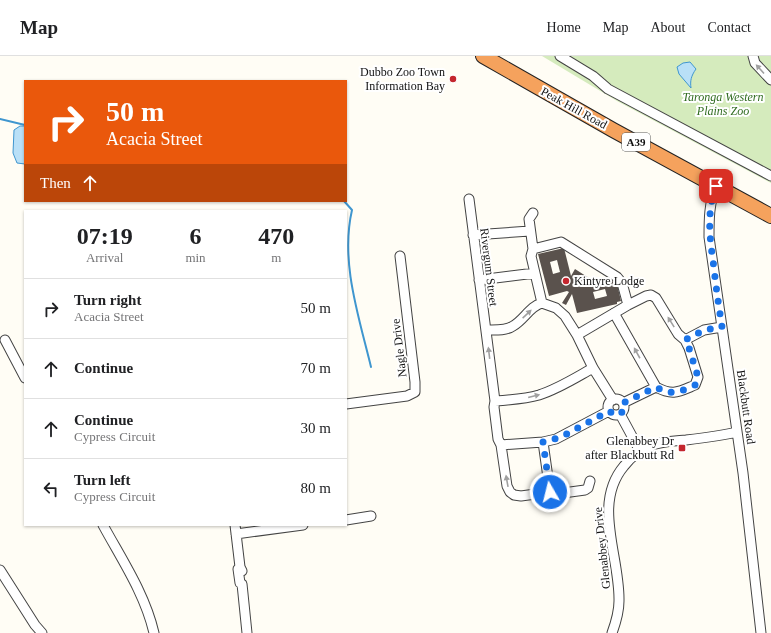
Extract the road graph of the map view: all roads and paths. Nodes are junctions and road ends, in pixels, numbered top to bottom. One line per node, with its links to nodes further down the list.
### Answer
1 (483, 56): 6 (highway, Peak Hill Road / A39)
2 (560, 56): 5 (street)
3 (753, 56): 4 (street, one-way to 3)
4 (771, 80)
5 (771, 176)
6 (716, 186): 9 (highway, Peak Hill Road / A39); 19 (street, Blackbutt Road)
7 (469, 199): 11 (street, Rivergum Street)
8 (533, 213): 10 (street)
9 (771, 216)
10 (530, 231): 11 (street); 12 (street)
11 (473, 235): 15 (street, Rivergum Street)
12 (533, 249): 14 (street); 17 (street)
13 (400, 256): 30 (street, Nagle Drive)
14 (535, 273): 15 (street); 16 (street)
15 (479, 280): 20 (street, Rivergum Street)
16 (542, 303): 20 (street, one-way to 16); 21 (street)
17 (628, 306): 18 (street); 23 (street, one-way to 17)
18 (614, 313): 21 (street); 26 (street, one-way to 18)
19 (722, 327): 23 (street); 33 (street, Blackbutt Road)
20 (486, 334): 28 (street, Rivergum Street, one-way to 20)
21 (576, 336): 24 (street)
22 (6, 340): 25 (street)
23 (685, 340): 26 (street)
24 (593, 368): 27 (street); 28 (street, one-way to 24)
25 (24, 376)
26 (656, 387): 29 (street)
27 (613, 400): 29 (street); 31 (street)
28 (495, 401): 35 (street, Rivergum Street)
29 (623, 403): 32 (street)
30 (347, 404)
31 (609, 411): 32 (street); 34 (street)
32 (620, 414): 36 (street)
33 (737, 432): 36 (street, Glenabbey Drive); 49 (street, Blackbutt Road)
34 (543, 442): 35 (street); 38 (street)
35 (501, 445): 38 (street, Rivergum Street, one-way to 35)
36 (640, 451): 48 (street, Glenabbey Drive)
37 (590, 481): 38 (street)
38 (550, 492)
39 (371, 516): 40 (street)
40 (347, 520)
41 (104, 526): 46 (street)
42 (286, 526): 43 (street)
43 (235, 529): 47 (street)
44 (0, 570): 45 (street)
45 (42, 633)
46 (154, 633)
47 (247, 633)
48 (612, 633)
49 (761, 633)

